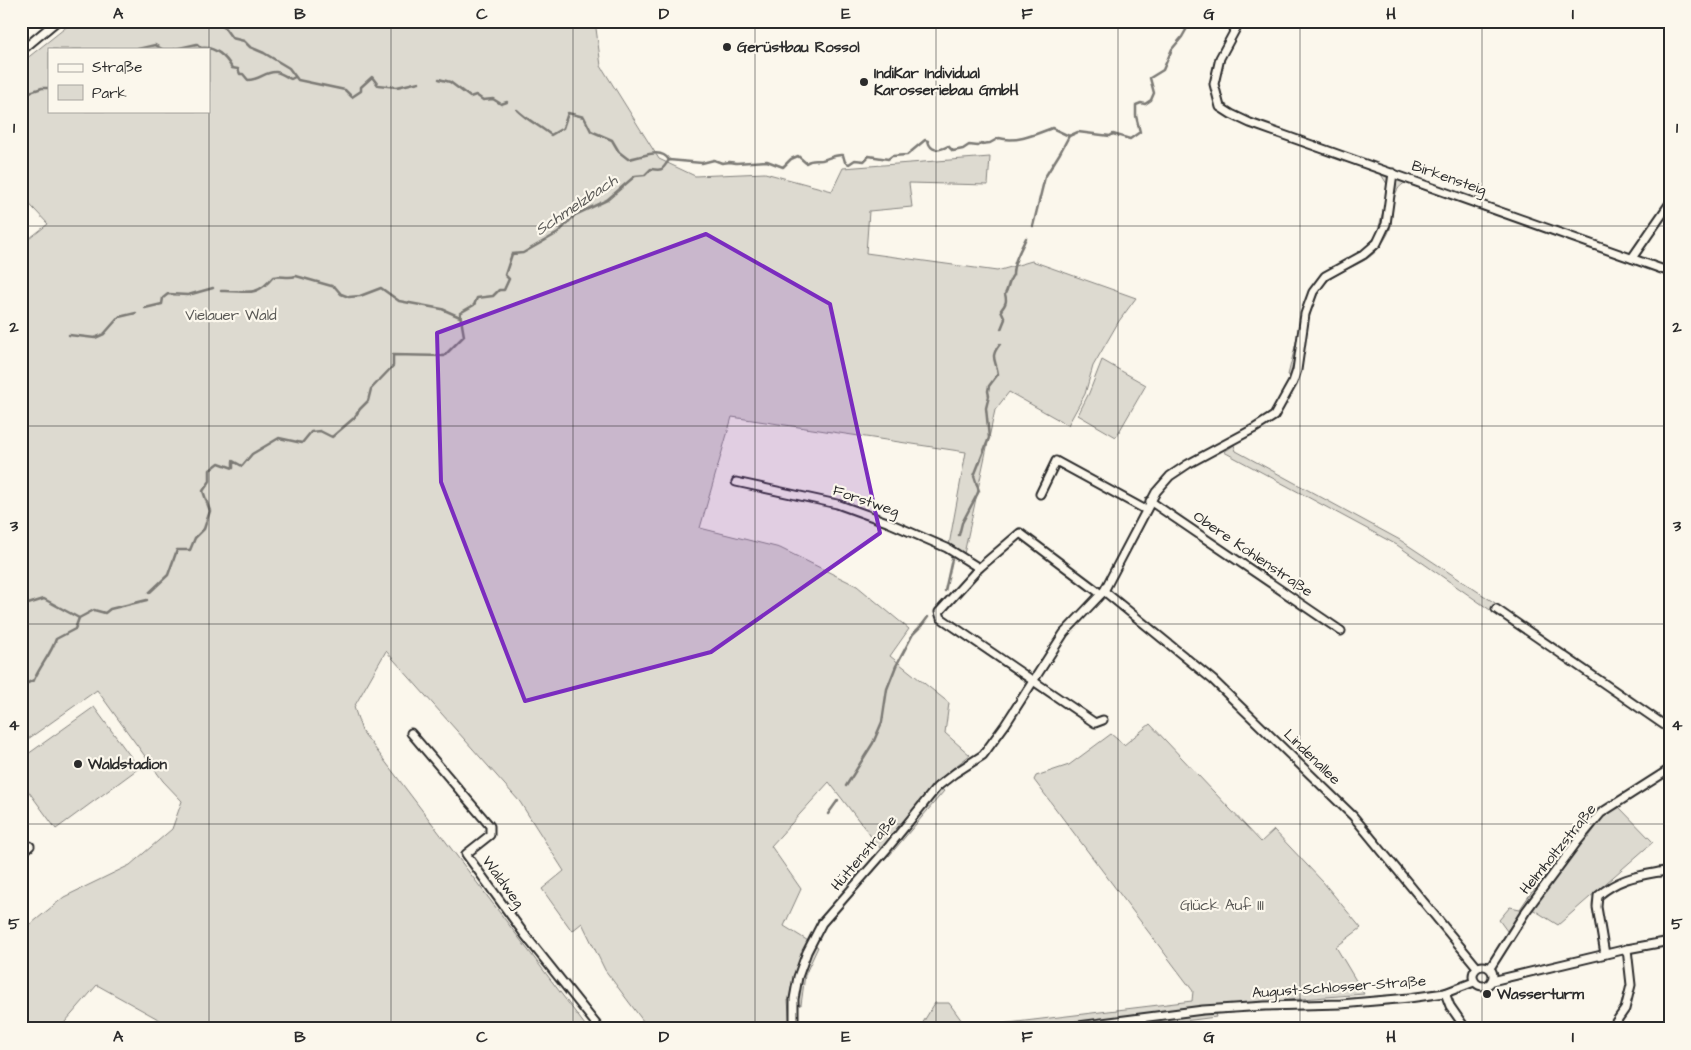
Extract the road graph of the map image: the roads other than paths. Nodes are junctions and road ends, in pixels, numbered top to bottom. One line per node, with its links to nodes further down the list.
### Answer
1 (57, 21): 3 (street)
2 (1240, 21): 4 (street, Birkensteig)
3 (21, 52)
4 (1393, 173): 6 (street, Birkensteig); 10 (street)
5 (1670, 203): 6 (street)
6 (1632, 258): 7 (street, Birkensteig)
7 (1670, 272)
8 (736, 482): 12 (street, Forstweg)
9 (1040, 494): 11 (street)
10 (1150, 501): 11 (street); 15 (street, Obere Kohlenstraße)
11 (1146, 510): 13 (street)
12 (979, 568): 13 (street); 16 (street)
13 (1103, 592): 16 (street); 27 (street, Lindenallee)
14 (1496, 609): 18 (street)
15 (1341, 631)
16 (1034, 682): 17 (street); 33 (street, Hüttenstraße)
17 (1103, 720)
18 (1670, 729)
19 (411, 733): 32 (street, Waldweg)
20 (1670, 769): 28 (street, Helmholtzstraße)
21 (30, 846): 22 (street)
22 (21, 854)
23 (1670, 870): 26 (street)
24 (1670, 941): 25 (street)
25 (1627, 949): 26 (street); 36 (street)
26 (1605, 954): 29 (street)
27 (1477, 967): 28 (street); 30 (street)
28 (1490, 968): 29 (street)
29 (1492, 981): 30 (street)
30 (1474, 982): 31 (street, August-Schlosser-Straße)
31 (1445, 993): 34 (street, August-Schlosser-Straße); 35 (street)
32 (600, 1029)
33 (794, 1029)
34 (1055, 1029)
35 (1466, 1029)
36 (1611, 1029)

